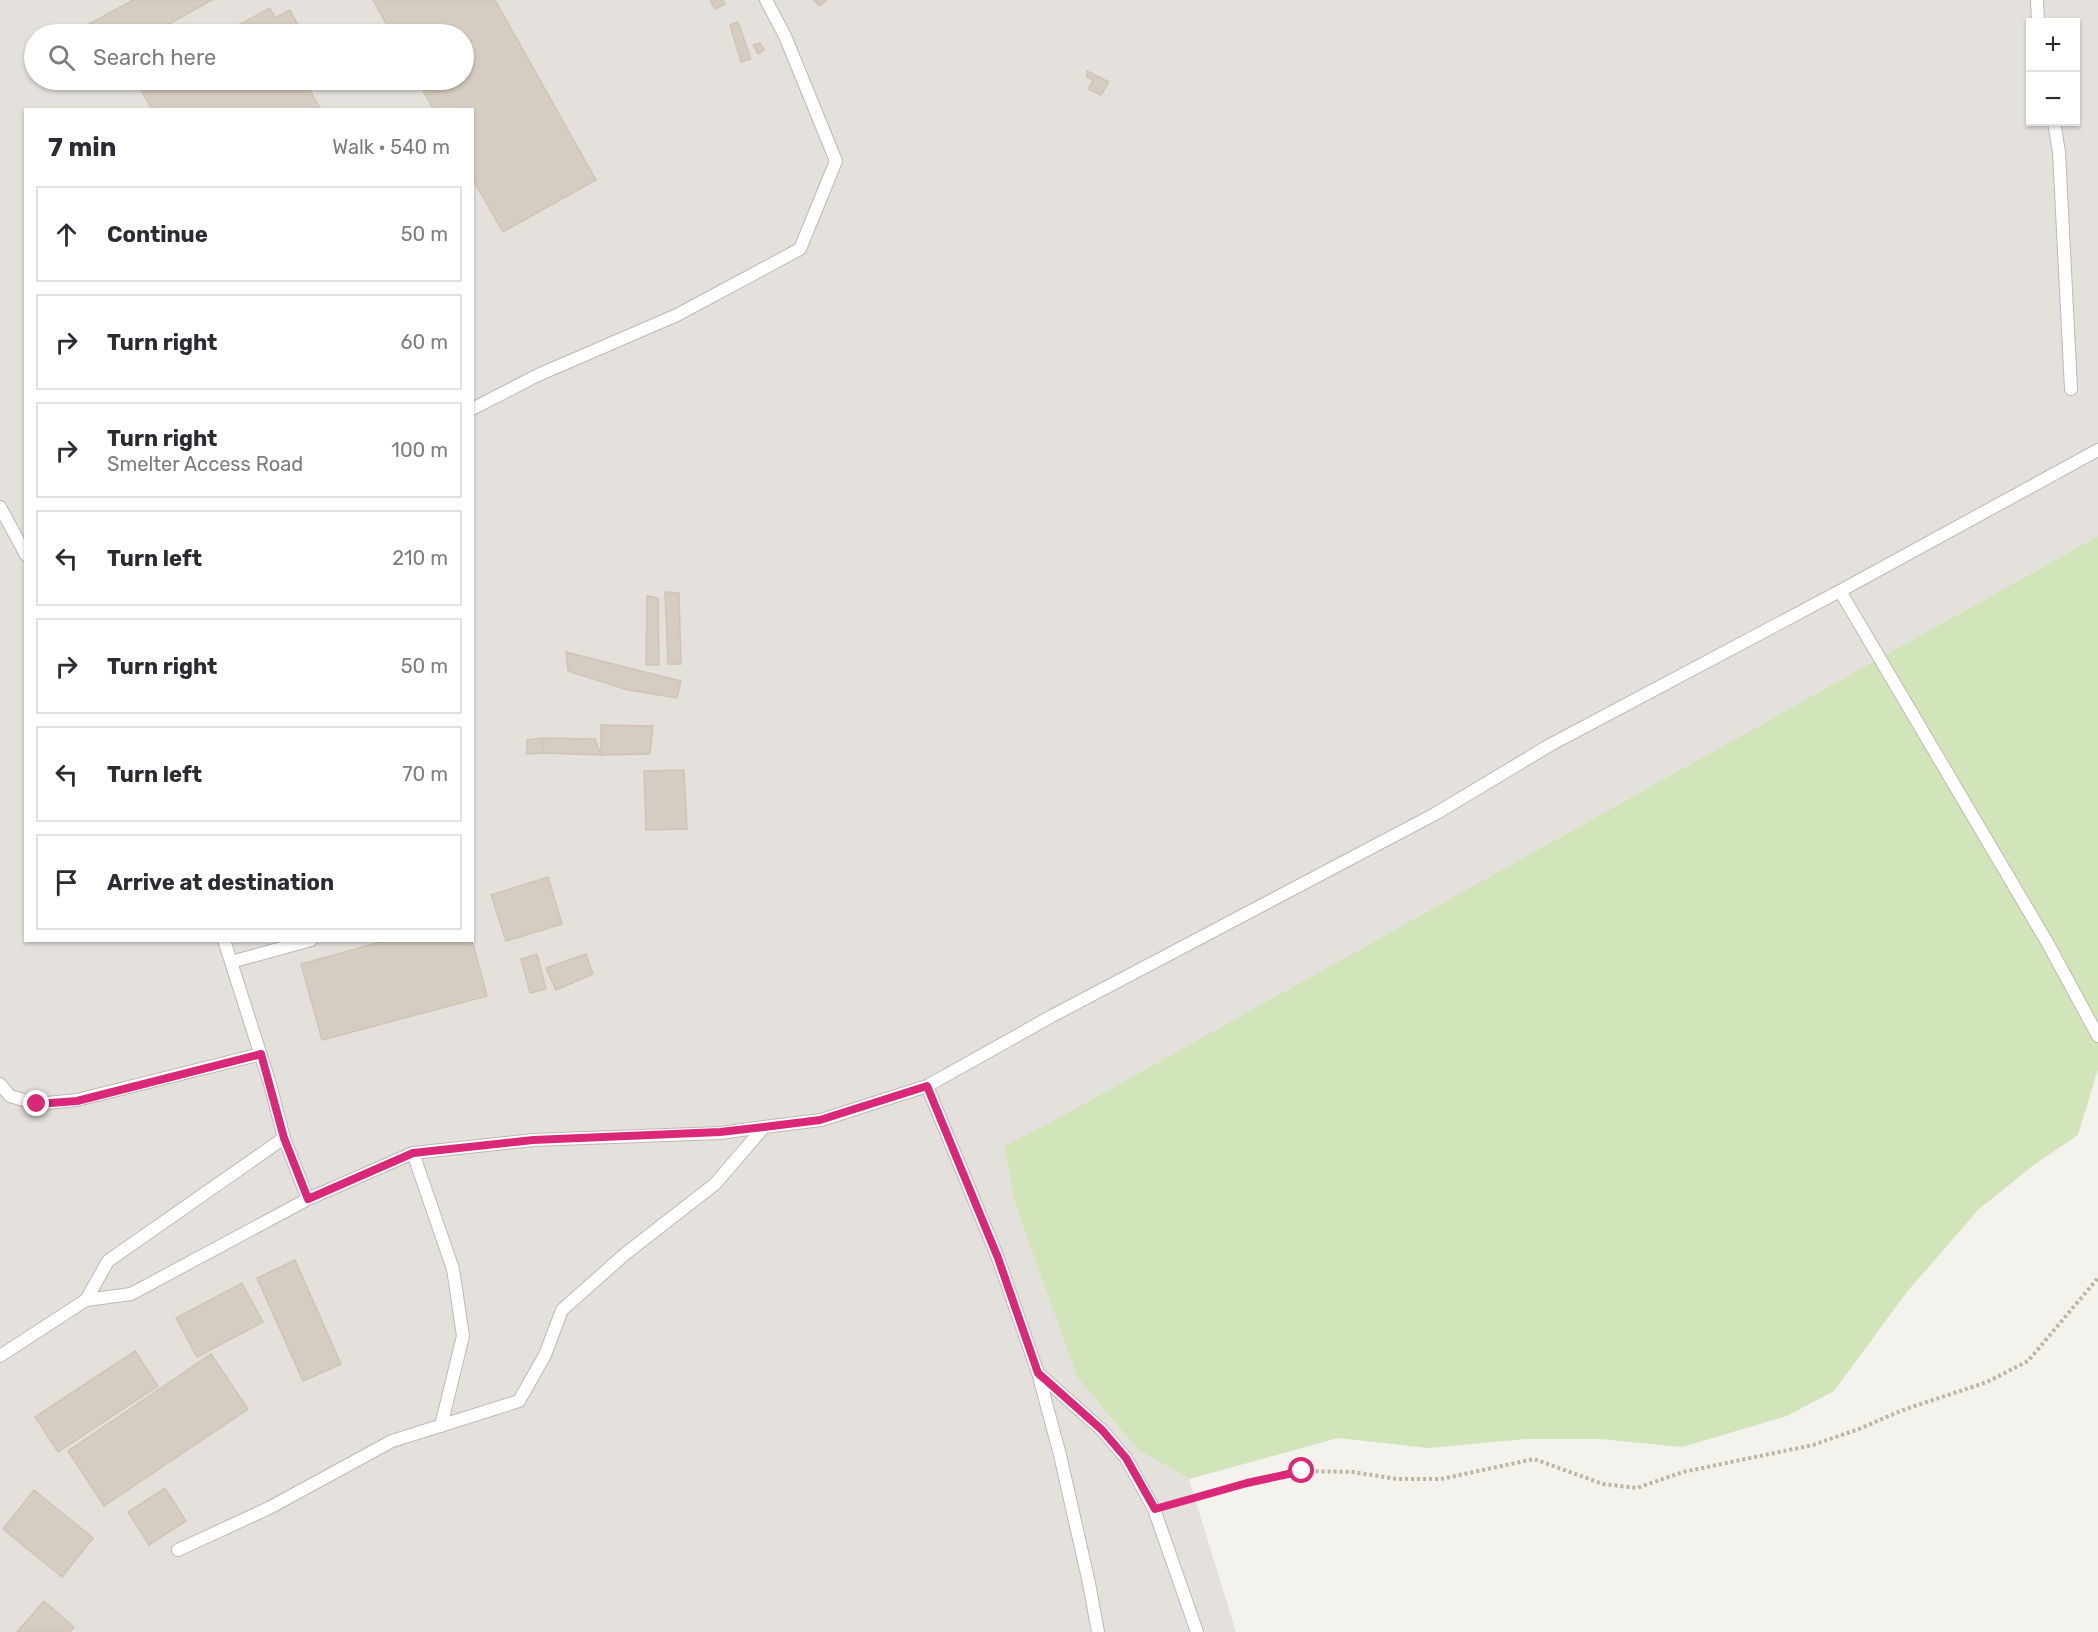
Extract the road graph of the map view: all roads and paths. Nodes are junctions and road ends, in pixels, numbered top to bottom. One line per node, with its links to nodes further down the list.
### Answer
1 (766, 0): 6 (lane)
2 (2037, 0): 3 (lane)
3 (2038, 18)
4 (2055, 126): 5 (lane)
5 (2071, 389)
6 (474, 408)
7 (2098, 450): 10 (lane)
8 (0, 507): 9 (lane)
9 (24, 551)
10 (1840, 591): 14 (lane); 17 (lane)
11 (225, 942): 13 (lane)
12 (304, 942): 13 (lane)
13 (231, 962): 15 (lane)
14 (2098, 1036)
15 (261, 1054): 16 (lane); 19 (lane)
16 (0, 1084)
17 (927, 1086): 18 (lane); 25 (lane)
18 (764, 1127): 20 (lane); 26 (lane)
19 (284, 1138): 21 (lane); 23 (lane)
20 (413, 1153): 21 (lane); 26 (lane)
21 (308, 1199): 23 (lane)
22 (2098, 1278): 27 (path)
23 (86, 1300): 24 (lane)
24 (0, 1356)
25 (1038, 1373): 27 (lane); 29 (lane)
26 (441, 1426): 28 (lane)
27 (1155, 1509): 30 (lane)
28 (178, 1550)
29 (1098, 1632)
30 (1197, 1632)

